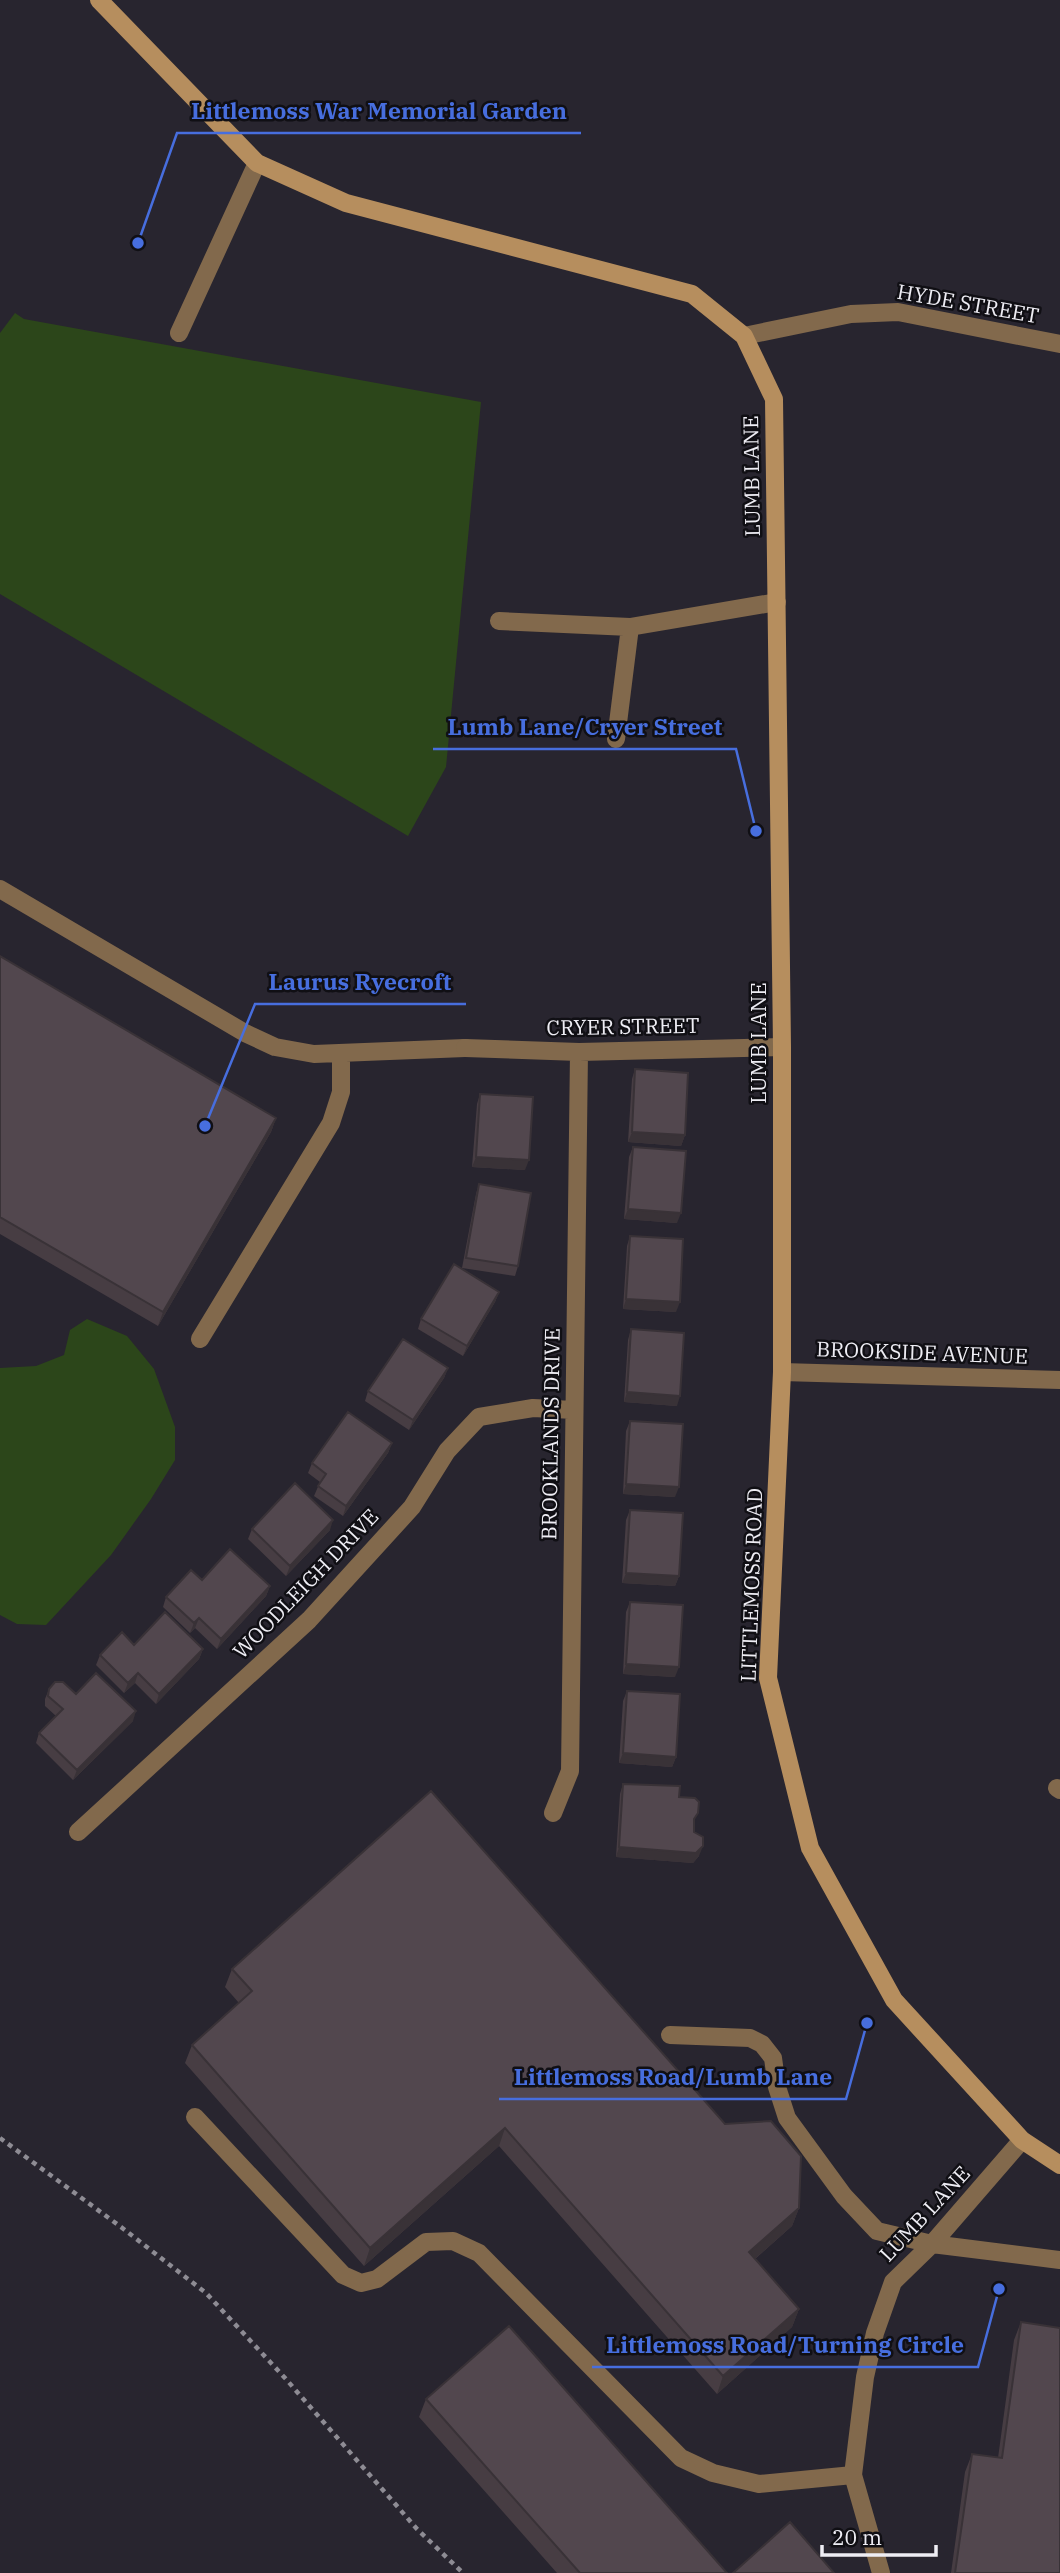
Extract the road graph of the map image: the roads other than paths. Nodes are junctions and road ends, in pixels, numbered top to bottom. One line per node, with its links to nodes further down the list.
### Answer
1 (99, 0): 2 (street, LUMB LANE)
2 (257, 163): 3 (street); 4 (street, LUMB LANE)
3 (179, 333)
4 (744, 337): 5 (street, HYDE STREET); 6 (street, LUMB LANE)
5 (1060, 344)
6 (777, 602): 8 (street); 11 (street, LUMB LANE)
7 (499, 621): 8 (street)
8 (630, 627): 9 (street)
9 (616, 738)
10 (0, 889): 13 (street, CRYER STREET)
11 (782, 1047): 12 (street, CRYER STREET); 15 (street, LUMB LANE)
12 (579, 1052): 13 (street, CRYER STREET); 17 (street, BROOKLANDS DRIVE)
13 (341, 1053): 14 (street)
14 (200, 1339)
15 (782, 1372): 16 (street, BROOKSIDE AVENUE); 22 (street, LITTLEMOSS ROAD)
16 (1060, 1380)
17 (574, 1410): 18 (street, BROOKLANDS DRIVE); 19 (street, WOODLEIGH DRIVE)
18 (553, 1813)
19 (78, 1832)
20 (670, 2035): 24 (street)
21 (195, 2117): 26 (street)
22 (1023, 2140): 23 (street, LITTLEMOSS ROAD); 24 (street, LUMB LANE)
23 (1060, 2165)
24 (932, 2244): 25 (street); 26 (street, LUMB LANE)
25 (1060, 2260)
26 (853, 2475): 27 (street, LUMB LANE)
27 (881, 2573)

